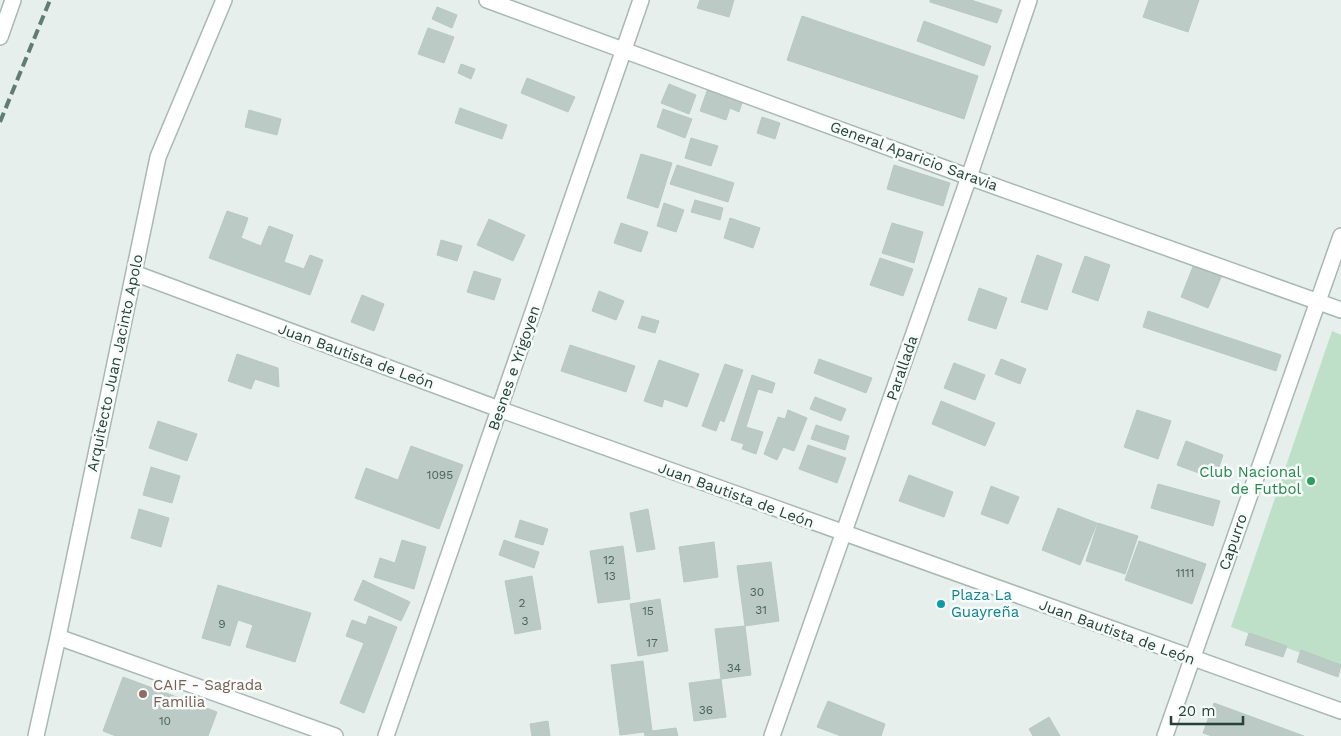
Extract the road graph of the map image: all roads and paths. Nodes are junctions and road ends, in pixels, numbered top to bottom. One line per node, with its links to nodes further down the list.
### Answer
1 (13, 0): 6 (street)
2 (224, 0): 10 (street, Arquitecto Juan Jacinto Apolo)
3 (487, 0): 7 (street, General Aparicio Saravia)
4 (641, 0): 7 (street, Besnes e Yrigoyen)
5 (1029, 0): 8 (street, Parallada)
6 (0, 37)
7 (624, 51): 8 (street, General Aparicio Saravia); 13 (street, Besnes e Yrigoyen)
8 (969, 177): 11 (street, General Aparicio Saravia); 14 (street, Parallada)
9 (1341, 236): 11 (street, Capurro)
10 (134, 273): 13 (street, Juan Bautista de León); 15 (street, Arquitecto Juan Jacinto Apolo)
11 (1318, 301): 12 (street, General Aparicio Saravia); 16 (street, Capurro)
12 (1341, 310)
13 (499, 410): 14 (street, Juan Bautista de León); 20 (street, Besnes e Yrigoyen)
14 (844, 534): 16 (street, Juan Bautista de León); 21 (street, Parallada)
15 (58, 637): 18 (street, Arquitecto Juan Jacinto Apolo); 19 (street)
16 (1192, 659): 17 (street, Juan Bautista de León); 22 (street, Capurro)
17 (1341, 710)
18 (36, 736)
19 (334, 736)
20 (386, 736)
21 (772, 736)
22 (1166, 736)

